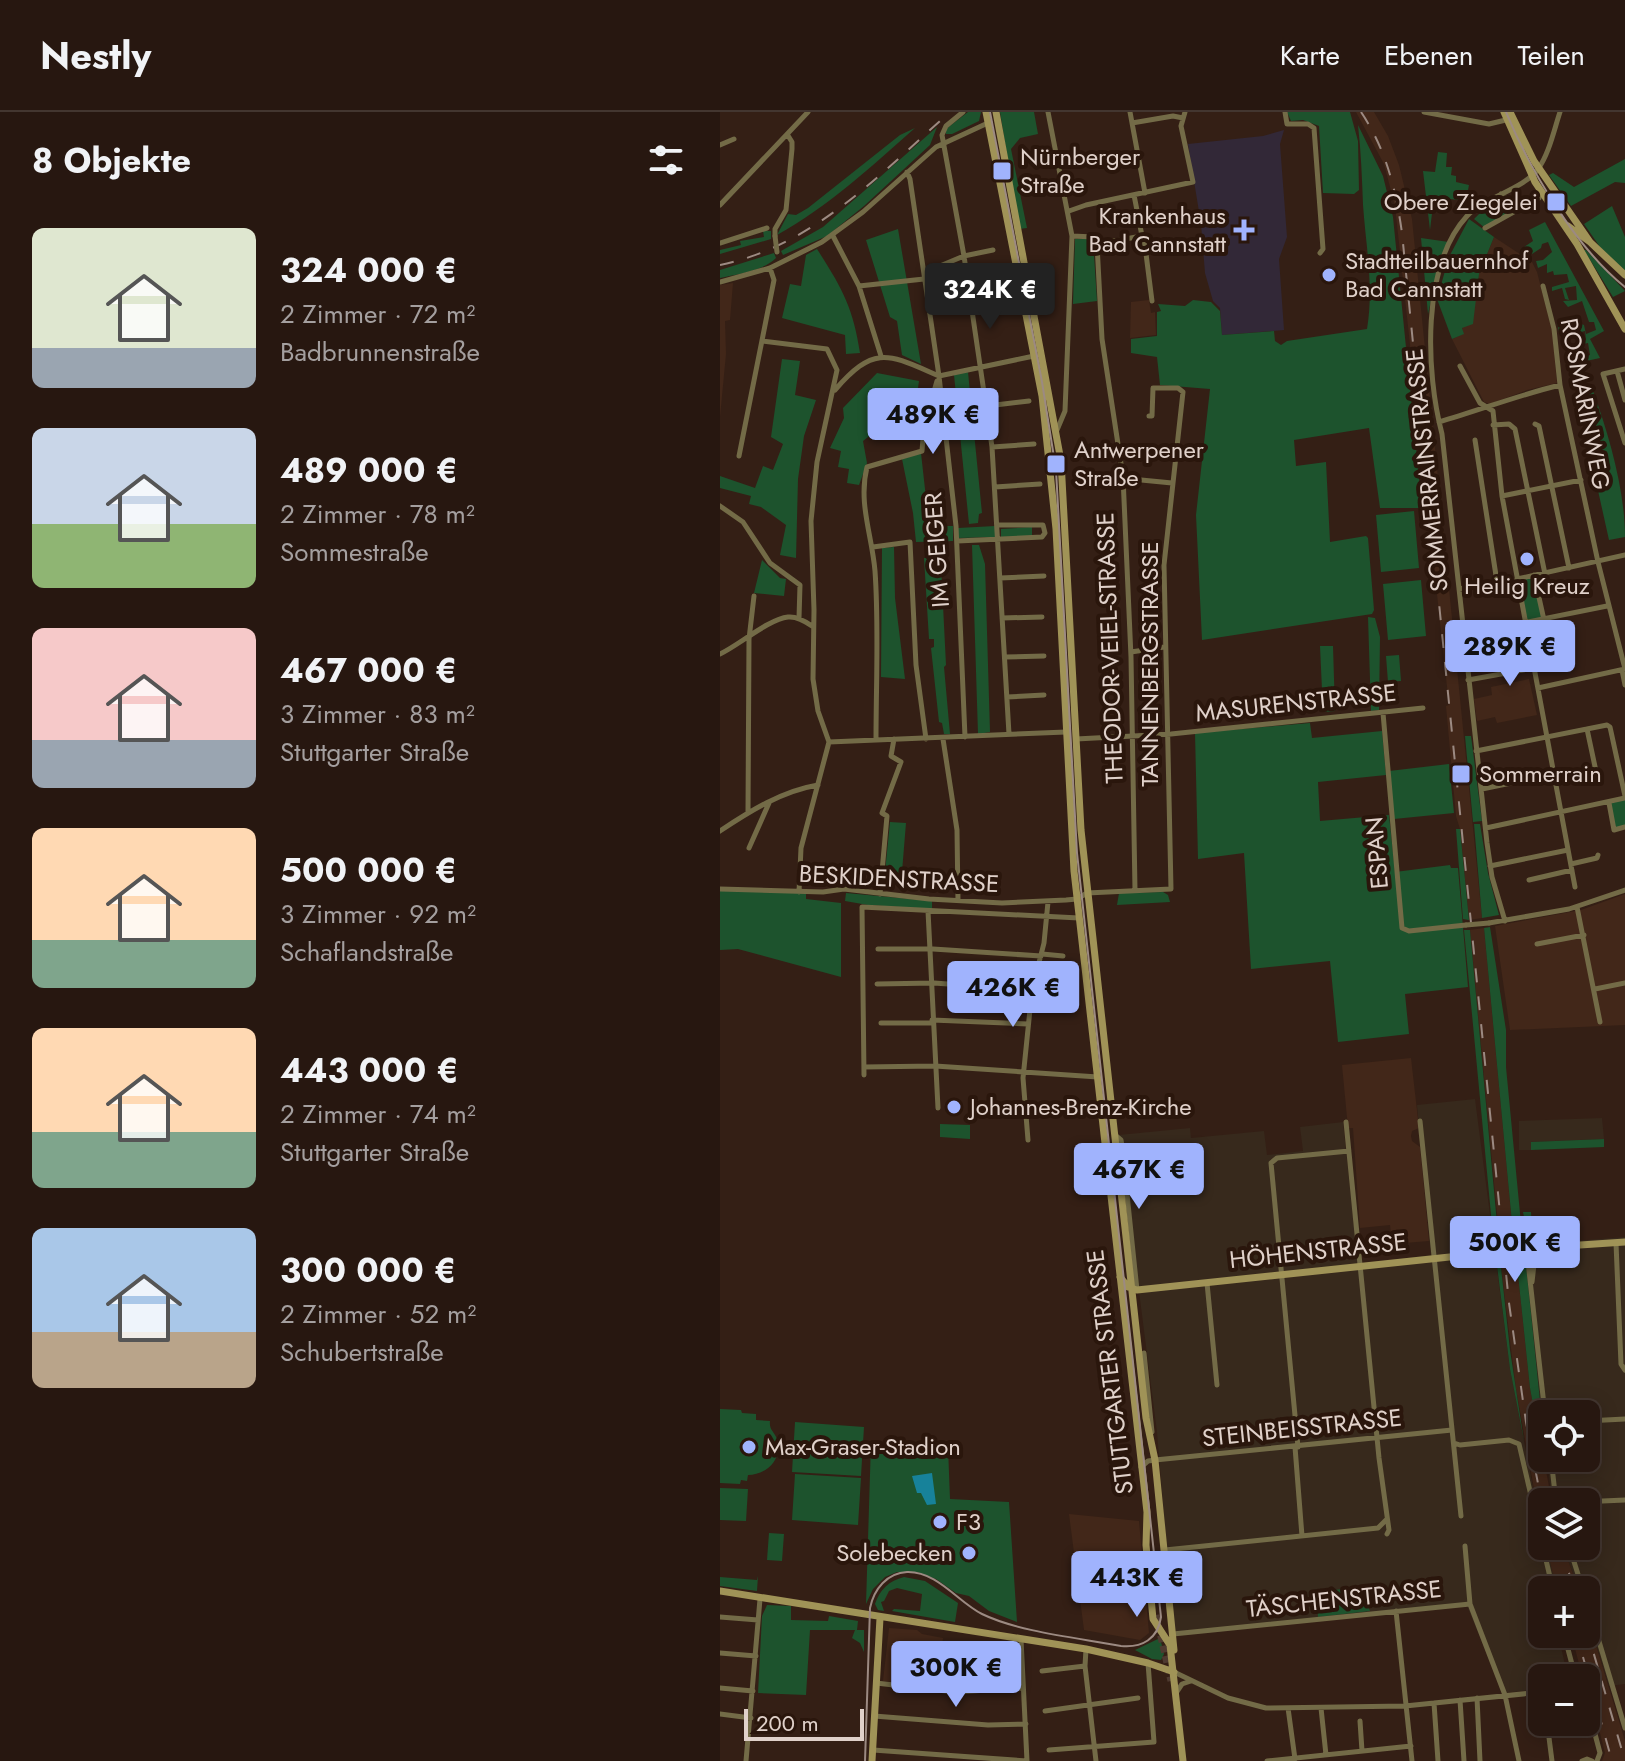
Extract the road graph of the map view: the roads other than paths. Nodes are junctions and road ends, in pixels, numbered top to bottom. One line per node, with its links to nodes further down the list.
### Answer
1 (963, 112): 17 (street)
2 (986, 112): 13 (main road)
3 (1048, 112): 28 (street)
4 (1130, 112): 14 (street)
5 (1285, 112): 42 (street)
6 (1424, 112): 10 (street)
7 (1560, 112): 19 (street)
8 (805, 113): 15 (street)
9 (1184, 115): 14 (street); 22 (street)
10 (1448, 115): 12 (street)
11 (997, 116): 13 (street); 68 (main road)
12 (1508, 116): 19 (main road); 21 (main road)
13 (988, 123): 17 (street); 55 (main road)
14 (1132, 123): 22 (street)
15 (787, 134): 26 (street); 44 (street, bridge)
16 (734, 139): 18 (street)
17 (944, 142): 20 (street); 43 (street)
18 (720, 145)
19 (1540, 167): 21 (street, SOMMERRAINSTRASSE); 29 (main road)
20 (907, 172): 34 (street); 47 (street, IM GEIGER)
21 (1532, 175): 23 (street, SOMMERRAINSTRASSE); 30 (main road)
22 (1145, 193): 24 (street)
23 (1501, 194): 27 (street); 70 (street, SOMMERRAINSTRASSE)
24 (1134, 195): 28 (street); 36 (street)
25 (1539, 198): 27 (street)
26 (721, 202)
27 (1520, 209): 32 (street)
28 (1069, 211): 35 (street)
29 (1575, 221): 33 (main road); 37 (main road)
30 (1563, 222): 33 (main road); 40 (main road)
31 (767, 228): 38 (street)
32 (1485, 228)
33 (1576, 232): 37 (main road); 40 (main road)
34 (833, 236): 44 (street); 49 (street)
35 (1072, 236): 39 (street); 65 (street)
36 (1142, 236): 39 (street); 51 (street)
37 (1590, 242): 46 (main road)
38 (720, 243)
39 (1097, 244): 80 (street, THEODOR-VEIEL-STRASSE)
40 (1577, 244): 52 (main road)
41 (993, 250): 43 (street)
42 (1320, 253)
43 (964, 256): 47 (street); 56 (street)
44 (781, 263): 45 (street)
45 (770, 268): 48 (street); 53 (street)
46 (1625, 275)
47 (924, 279): 49 (street); 60 (street, IM GEIGER)
48 (720, 282)
49 (859, 286): 54 (street)
50 (1543, 286): 61 (street, ROSMARINWEG)
51 (1152, 301)
52 (1625, 329)
53 (762, 341): 62 (street); 78 (street)
54 (881, 356): 60 (street); 62 (street)
55 (1034, 356): 56 (street); 127 (main road)
56 (981, 366): 60 (street); 66 (street)
57 (1460, 366): 67 (street)
58 (1625, 369): 59 (street)
59 (1617, 371): 63 (street); 75 (street)
60 (939, 376): 91 (street, IM GEIGER); 92 (street)
61 (1560, 385): 67 (street); 81 (street, ROSMARINWEG)
62 (835, 390): 109 (street)
63 (1625, 400)
64 (1029, 401): 66 (street)
65 (1065, 404): 68 (street); 73 (street)
66 (987, 406): 77 (street)
67 (1488, 408): 70 (street); 72 (street)
68 (1052, 409): 73 (main road)
69 (1149, 416): 82 (street, TANNENBERGSTRASSE)
70 (1439, 422): 101 (street, SOMMERRAINSTRASSE)
71 (1535, 424): 84 (street)
72 (1493, 425): 86 (street); 87 (street)
73 (1056, 431): 136 (main road)
74 (1475, 440): 101 (street)
75 (1625, 443)
76 (1034, 444): 77 (street)
77 (992, 447): 85 (street)
78 (739, 456)
79 (1090, 475): 80 (street)
80 (1123, 477): 82 (street); 113 (street, THEODOR-VEIEL-STRASSE)
81 (1581, 480): 84 (street); 94 (street, ROSMARINWEG)
82 (1172, 483): 112 (street, TANNENBERGSTRASSE)
83 (1040, 484): 85 (street)
84 (1553, 485): 86 (street); 95 (street)
85 (995, 487): 89 (street)
86 (1528, 490): 87 (street); 96 (street)
87 (1502, 496): 100 (street)
88 (720, 506): 105 (street)
89 (998, 525): 90 (street); 90 (street)
90 (998, 540): 91 (street); 99 (street)
91 (957, 541): 131 (street, IM GEIGER)
92 (873, 547): 134 (street); 137 (street)
93 (1625, 555): 94 (street)
94 (1598, 562): 95 (street); 103 (street, ROSMARINWEG)
95 (1569, 568): 96 (street)
96 (1545, 574): 97 (street)
97 (1534, 575): 100 (street); 107 (street)
98 (1044, 576): 99 (street)
99 (1000, 578): 106 (street)
100 (1517, 579): 108 (street)
101 (1459, 589): 110 (street, SOMMERRAINSTRASSE)
102 (754, 596): 111 (street)
103 (1608, 606): 107 (street); 118 (street, ROSMARINWEG)
104 (1042, 617): 106 (street)
105 (799, 618): 109 (street); 111 (street)
106 (1002, 618): 116 (street)
107 (1544, 620): 108 (street)
108 (1526, 622): 110 (street); 117 (street)
109 (812, 626): 138 (street)
110 (1463, 635): 119 (street, SOMMERRAINSTRASSE)
111 (749, 639): 114 (street); 147 (street)
112 (1164, 647): 113 (street); 129 (street, TANNENBERGSTRASSE)
113 (1131, 652): 130 (street, THEODOR-VEIEL-STRASSE)
114 (720, 654)
115 (1044, 656): 116 (street)
116 (1005, 657): 123 (street)
117 (1534, 668): 119 (street); 121 (street)
118 (1624, 670): 120 (street, ROSMARINWEG); 121 (street)
119 (1468, 680): 139 (street, SOMMERRAINSTRASSE)
120 (1625, 685)
121 (1538, 688): 132 (street)
122 (1044, 695): 123 (street)
123 (1007, 697): 128 (street)
124 (1423, 708): 125 (street, MASURENSTRASSE)
125 (1383, 713): 129 (street, MASURENSTRASSE); 174 (street, ESPAN, bridge)
126 (1587, 729): 132 (street); 141 (street); 144 (street)
127 (1066, 732): 128 (street); 158 (main road)
128 (1009, 734): 131 (street)
129 (1167, 734): 130 (street, MASURENSTRASSE); 161 (street, TANNENBERGSTRASSE)
130 (1131, 736): 136 (street, MASURENSTRASSE); 161 (street, THEODOR-VEIEL-STRASSE)
131 (965, 737): 135 (street)
132 (1546, 738): 139 (street); 140 (street)
133 (894, 739): 134 (street); 137 (street); 165 (street)
134 (926, 739): 135 (street)
135 (943, 739): 167 (street)
136 (1076, 739): 164 (main road)
137 (876, 740): 138 (street)
138 (829, 742): 142 (street)
139 (1476, 751): 143 (street, SOMMERRAINSTRASSE)
140 (1554, 774): 143 (street); 148 (street)
141 (1597, 776)
142 (818, 785): 145 (street); 163 (street)
143 (1482, 789): 150 (street, SOMMERRAINSTRASSE)
144 (1625, 797): 146 (street)
145 (769, 802): 147 (street); 152 (street)
146 (1609, 803): 148 (street); 149 (street)
147 (748, 812): 151 (street)
148 (1561, 813): 150 (street); 153 (street)
149 (1625, 827)
150 (1486, 828): 155 (street, SOMMERRAINSTRASSE)
151 (720, 831)
152 (749, 848)
153 (1568, 850): 155 (street); 156 (street)
154 (1598, 855): 156 (street)
155 (1490, 866): 174 (street, SOMMERRAINSTRASSE)
156 (1571, 867): 157 (street); 159 (street)
157 (1529, 880)
158 (1075, 883): 164 (main road); 166 (main road)
159 (1575, 887)
160 (720, 889): 163 (street, BESKIDENSTRASSE)
161 (1135, 890): 164 (street)
162 (1625, 890): 169 (street)
163 (799, 892): 165 (street, BESKIDENSTRASSE)
164 (1087, 893): 166 (street); 170 (main road)
165 (880, 894): 167 (street, BESKIDENSTRASSE)
166 (1077, 899): 168 (street, BESKIDENSTRASSE); 170 (main road); 173 (main road)
167 (958, 901): 168 (street, BESKIDENSTRASSE)
168 (1048, 902): 172 (street)
169 (1577, 907): 174 (street); 175 (street)
170 (1089, 909): 209 (main road, STUTTGARTER STRASSE)
171 (928, 911): 172 (street, BESKIDENSTRASSE); 178 (street); 191 (street, BESKIDENSTRASSE)
172 (1047, 916): 173 (street, BESKIDENSTRASSE); 179 (street)
173 (1079, 918): 194 (main road, STUTTGARTER STRASSE)
174 (1505, 921)
175 (1584, 935): 176 (street); 184 (street)
176 (1537, 944)
177 (878, 949): 178 (street)
178 (929, 949): 179 (street); 181 (street)
179 (1041, 955): 180 (street); 185 (street)
180 (1063, 956)
181 (931, 983): 183 (street); 185 (street); 186 (street)
182 (1625, 983): 184 (street)
183 (877, 984)
184 (1594, 989): 187 (street)
185 (1032, 990): 189 (street)
186 (932, 1022): 188 (street); 189 (street); 190 (street)
187 (1600, 1022)
188 (881, 1023)
189 (1028, 1024): 192 (street)
190 (935, 1066): 191 (street); 192 (street); 195 (street)
191 (864, 1067): 193 (street)
192 (1024, 1072): 194 (street); 198 (street)
193 (864, 1075)
194 (1098, 1077): 206 (main road, STUTTGARTER STRASSE)
195 (938, 1108)
196 (1420, 1121): 203 (street)
197 (1346, 1122): 199 (street)
198 (1028, 1140)
199 (1349, 1151): 204 (street); 205 (street)
200 (1621, 1243): 201 (main road, HÖHENSTRASSE); 212 (street)
201 (1558, 1246): 202 (main road, HÖHENSTRASSE); 208 (street)
202 (1524, 1252): 203 (main road, HÖHENSTRASSE, bridge); 208 (street); 211 (street)
203 (1435, 1259): 204 (main road, HÖHENSTRASSE); 221 (street)
204 (1360, 1266): 205 (main road, HÖHENSTRASSE); 222 (street)
205 (1282, 1274): 207 (main road, HÖHENSTRASSE); 224 (street)
206 (1119, 1275): 209 (main road); 210 (main road, STUTTGARTER STRASSE)
207 (1207, 1283): 209 (main road, HÖHENSTRASSE); 216 (street)
208 (1532, 1283): 211 (street)
209 (1135, 1290): 210 (main road); 213 (main road); 217 (main road, STUTTGARTER STRASSE)
210 (1121, 1303): 226 (main road, STUTTGARTER STRASSE)
211 (1531, 1303): 218 (street)
212 (1622, 1315): 214 (street)
213 (1144, 1353): 217 (main road); 225 (street, STUTTGARTER STRASSE)
214 (1623, 1354): 215 (street)
215 (1625, 1370)
216 (1217, 1385)
217 (1143, 1387): 225 (main road, STUTTGARTER STRASSE)
218 (1543, 1400)
219 (1625, 1419): 220 (street)
220 (1600, 1420)
221 (1452, 1430): 222 (street, STEINBEISSTRASSE); 223 (street)
222 (1377, 1438): 224 (street, STEINBEISSTRASSE); 232 (street)
223 (1454, 1443): 231 (street); 235 (street)
224 (1296, 1447): 226 (street, STEINBEISSTRASSE); 232 (street)
225 (1153, 1449): 226 (main road, STUTTGARTER STRASSE)
226 (1147, 1463): 229 (main road, STUTTGARTER STRASSE); 230 (main road, STUTTGARTER STRASSE)
227 (1625, 1500): 228 (street)
228 (1600, 1501)
229 (1160, 1511): 234 (main road, STUTTGARTER STRASSE); 244 (main road)
230 (1147, 1512): 240 (main road); 245 (main road, STUTTGARTER STRASSE)
231 (1461, 1516)
232 (1302, 1536): 234 (street)
233 (1465, 1546): 238 (street)
234 (1165, 1550): 244 (main road, STUTTGARTER STRASSE)
235 (1550, 1576)
236 (720, 1591): 237 (main road)
237 (760, 1599): 242 (main road); 243 (street)
238 (1470, 1604): 239 (street, TÄSCHENSTRASSE); 265 (street)
239 (1396, 1611): 246 (street, TÄSCHENSTRASSE); 271 (street)
240 (1156, 1615)
241 (720, 1617): 243 (street)
242 (880, 1618): 248 (main road); 259 (main road)
243 (758, 1620): 252 (street)
244 (1170, 1620): 245 (main road); 246 (main road, STUTTGARTER STRASSE)
245 (1161, 1631): 246 (main road); 250 (main road, STUTTGARTER STRASSE)
246 (1173, 1634): 257 (main road, STUTTGARTER STRASSE)
247 (1600, 1638): 280 (street)
248 (1021, 1639): 249 (main road); 261 (street)
249 (1086, 1649): 253 (main road); 254 (street)
250 (1170, 1652): 255 (main road); 257 (main road, STUTTGARTER STRASSE)
251 (720, 1653): 252 (street)
252 (756, 1656): 262 (street)
253 (1147, 1665): 255 (main road); 283 (street)
254 (1085, 1666): 256 (street); 270 (street)
255 (1158, 1666): 257 (main road)
256 (1042, 1671)
257 (1174, 1672): 258 (street); 264 (main road, STUTTGARTER STRASSE)
258 (1191, 1681): 264 (street); 272 (street)
259 (880, 1684): 261 (street); 276 (main road)
260 (720, 1688): 262 (street)
261 (1023, 1688): 279 (street)
262 (753, 1691): 277 (street)
263 (1528, 1693): 265 (street)
264 (1175, 1694): 296 (main road, STUTTGARTER STRASSE)
265 (1505, 1695): 267 (street); 302 (street)
266 (1138, 1698): 270 (street)
267 (1477, 1698): 268 (street); 301 (street)
268 (1460, 1700): 269 (street); 300 (street)
269 (1434, 1703): 271 (street); 299 (street)
270 (1089, 1704): 274 (street); 283 (street)
271 (1405, 1706): 273 (street); 284 (street)
272 (1288, 1708): 273 (street); 290 (street)
273 (1321, 1708): 288 (street)
274 (1045, 1711)
275 (720, 1714): 277 (street)
276 (874, 1716): 279 (street); 285 (main road)
277 (751, 1718): 292 (street)
278 (1360, 1721): 287 (street)
279 (1026, 1724): 294 (street)
280 (1625, 1728)
281 (1549, 1736): 303 (street)
282 (1596, 1736): 305 (street)
283 (1094, 1746): 286 (street); 295 (street)
284 (1411, 1746): 287 (street); 298 (street)
285 (876, 1750): 293 (main road); 294 (street)
286 (1049, 1750)
287 (1362, 1751): 289 (street)
288 (1326, 1755): 289 (street); 291 (street)
289 (1342, 1758)
290 (1295, 1759): 291 (street); 297 (street)
291 (1313, 1759)
292 (746, 1761)
293 (872, 1761)
294 (1027, 1761)
295 (1096, 1761)
296 (1183, 1761)
297 (1267, 1761)
298 (1412, 1761)
299 (1438, 1761)
300 (1464, 1761)
301 (1480, 1761)
302 (1519, 1761)
303 (1552, 1761)
304 (1582, 1761): 305 (street)
305 (1594, 1761)

